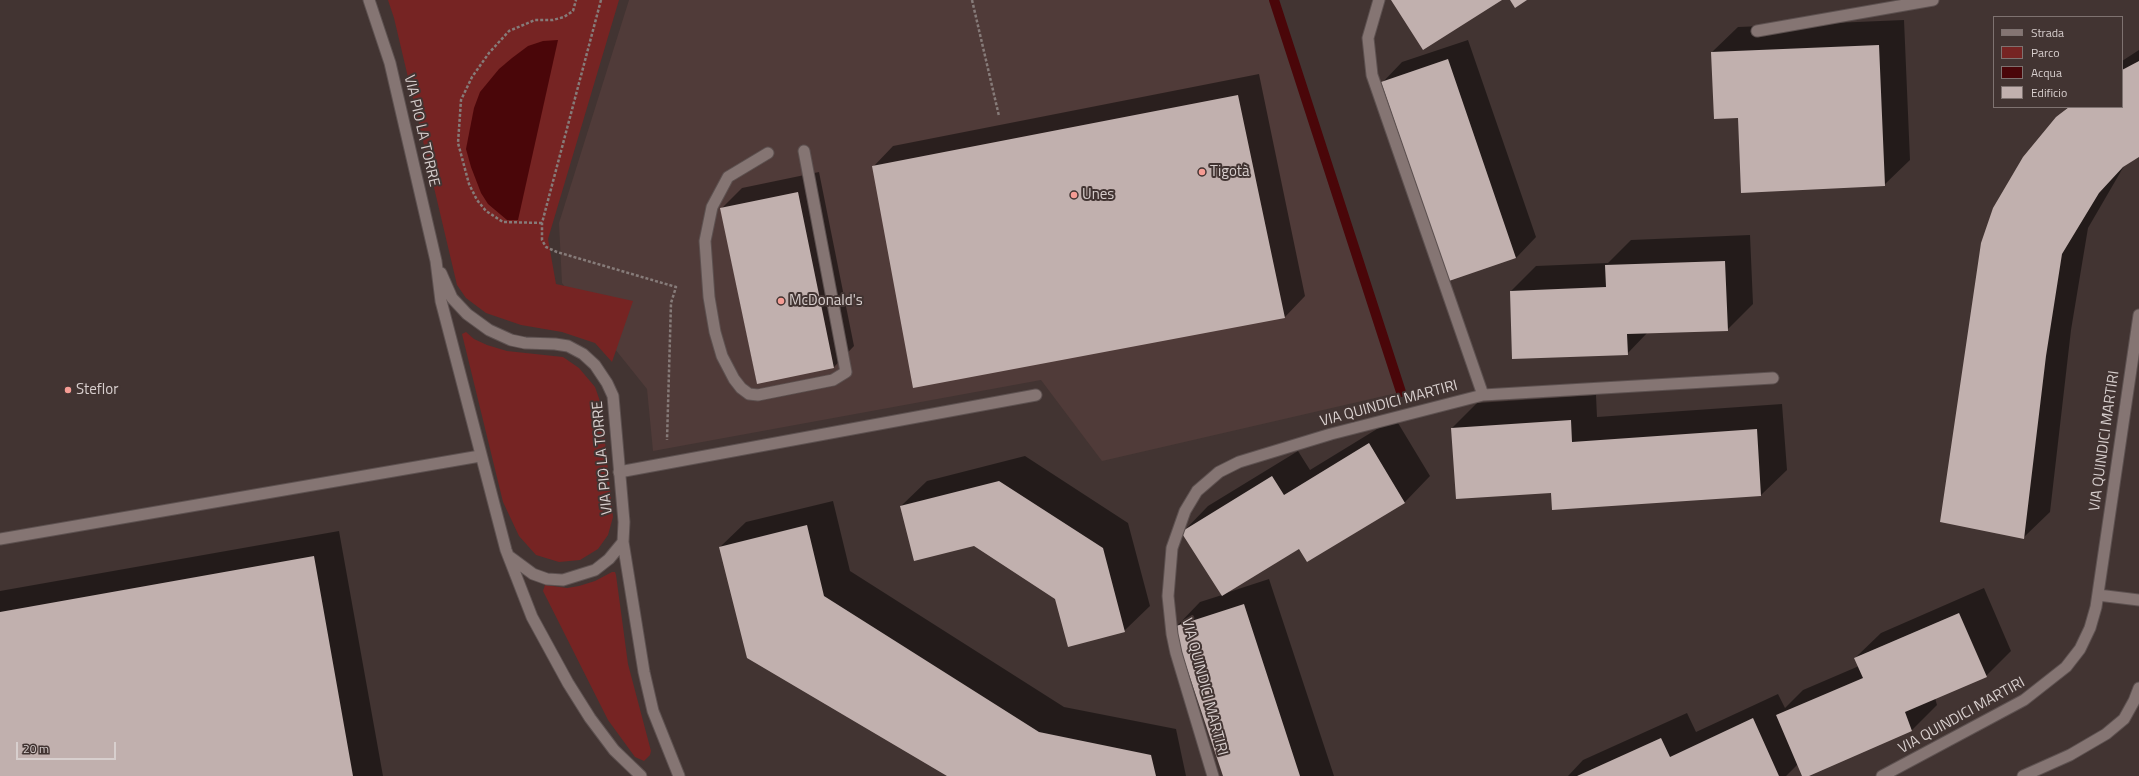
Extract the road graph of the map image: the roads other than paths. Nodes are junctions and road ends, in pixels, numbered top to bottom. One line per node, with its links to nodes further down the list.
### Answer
1 (364, 0): 4 (street, VIA PIO LA TORRE)
2 (1379, 0): 12 (street, VIA QUINDICI MARTIRI)
3 (1933, 0): 5 (street)
4 (371, 5): 8 (street, VIA PIO LA TORRE)
5 (1757, 31)
6 (804, 151): 7 (street)
7 (768, 154)
8 (436, 261): 13 (street, VIA PIO LA TORRE); 14 (street, VIA PIO LA TORRE)
9 (2139, 315): 18 (street, VIA QUINDICI MARTIRI)
10 (1773, 378): 12 (street)
11 (1036, 395): 14 (street)
12 (1483, 395): 23 (street, VIA QUINDICI MARTIRI)
13 (480, 456): 15 (street); 17 (street, VIA PIO LA TORRE)
14 (619, 472): 16 (street, VIA PIO LA TORRE)
15 (0, 539)
16 (622, 542): 17 (street, VIA PIO LA TORRE); 22 (street, VIA PIO LA TORRE)
17 (506, 550): 21 (street, VIA PIO LA TORRE)
18 (2098, 595): 19 (street); 24 (street, VIA QUINDICI MARTIRI)
19 (2139, 600)
20 (2139, 688): 25 (street)
21 (641, 776)
22 (679, 776)
23 (1213, 776)
24 (1882, 776)
25 (2023, 776)

